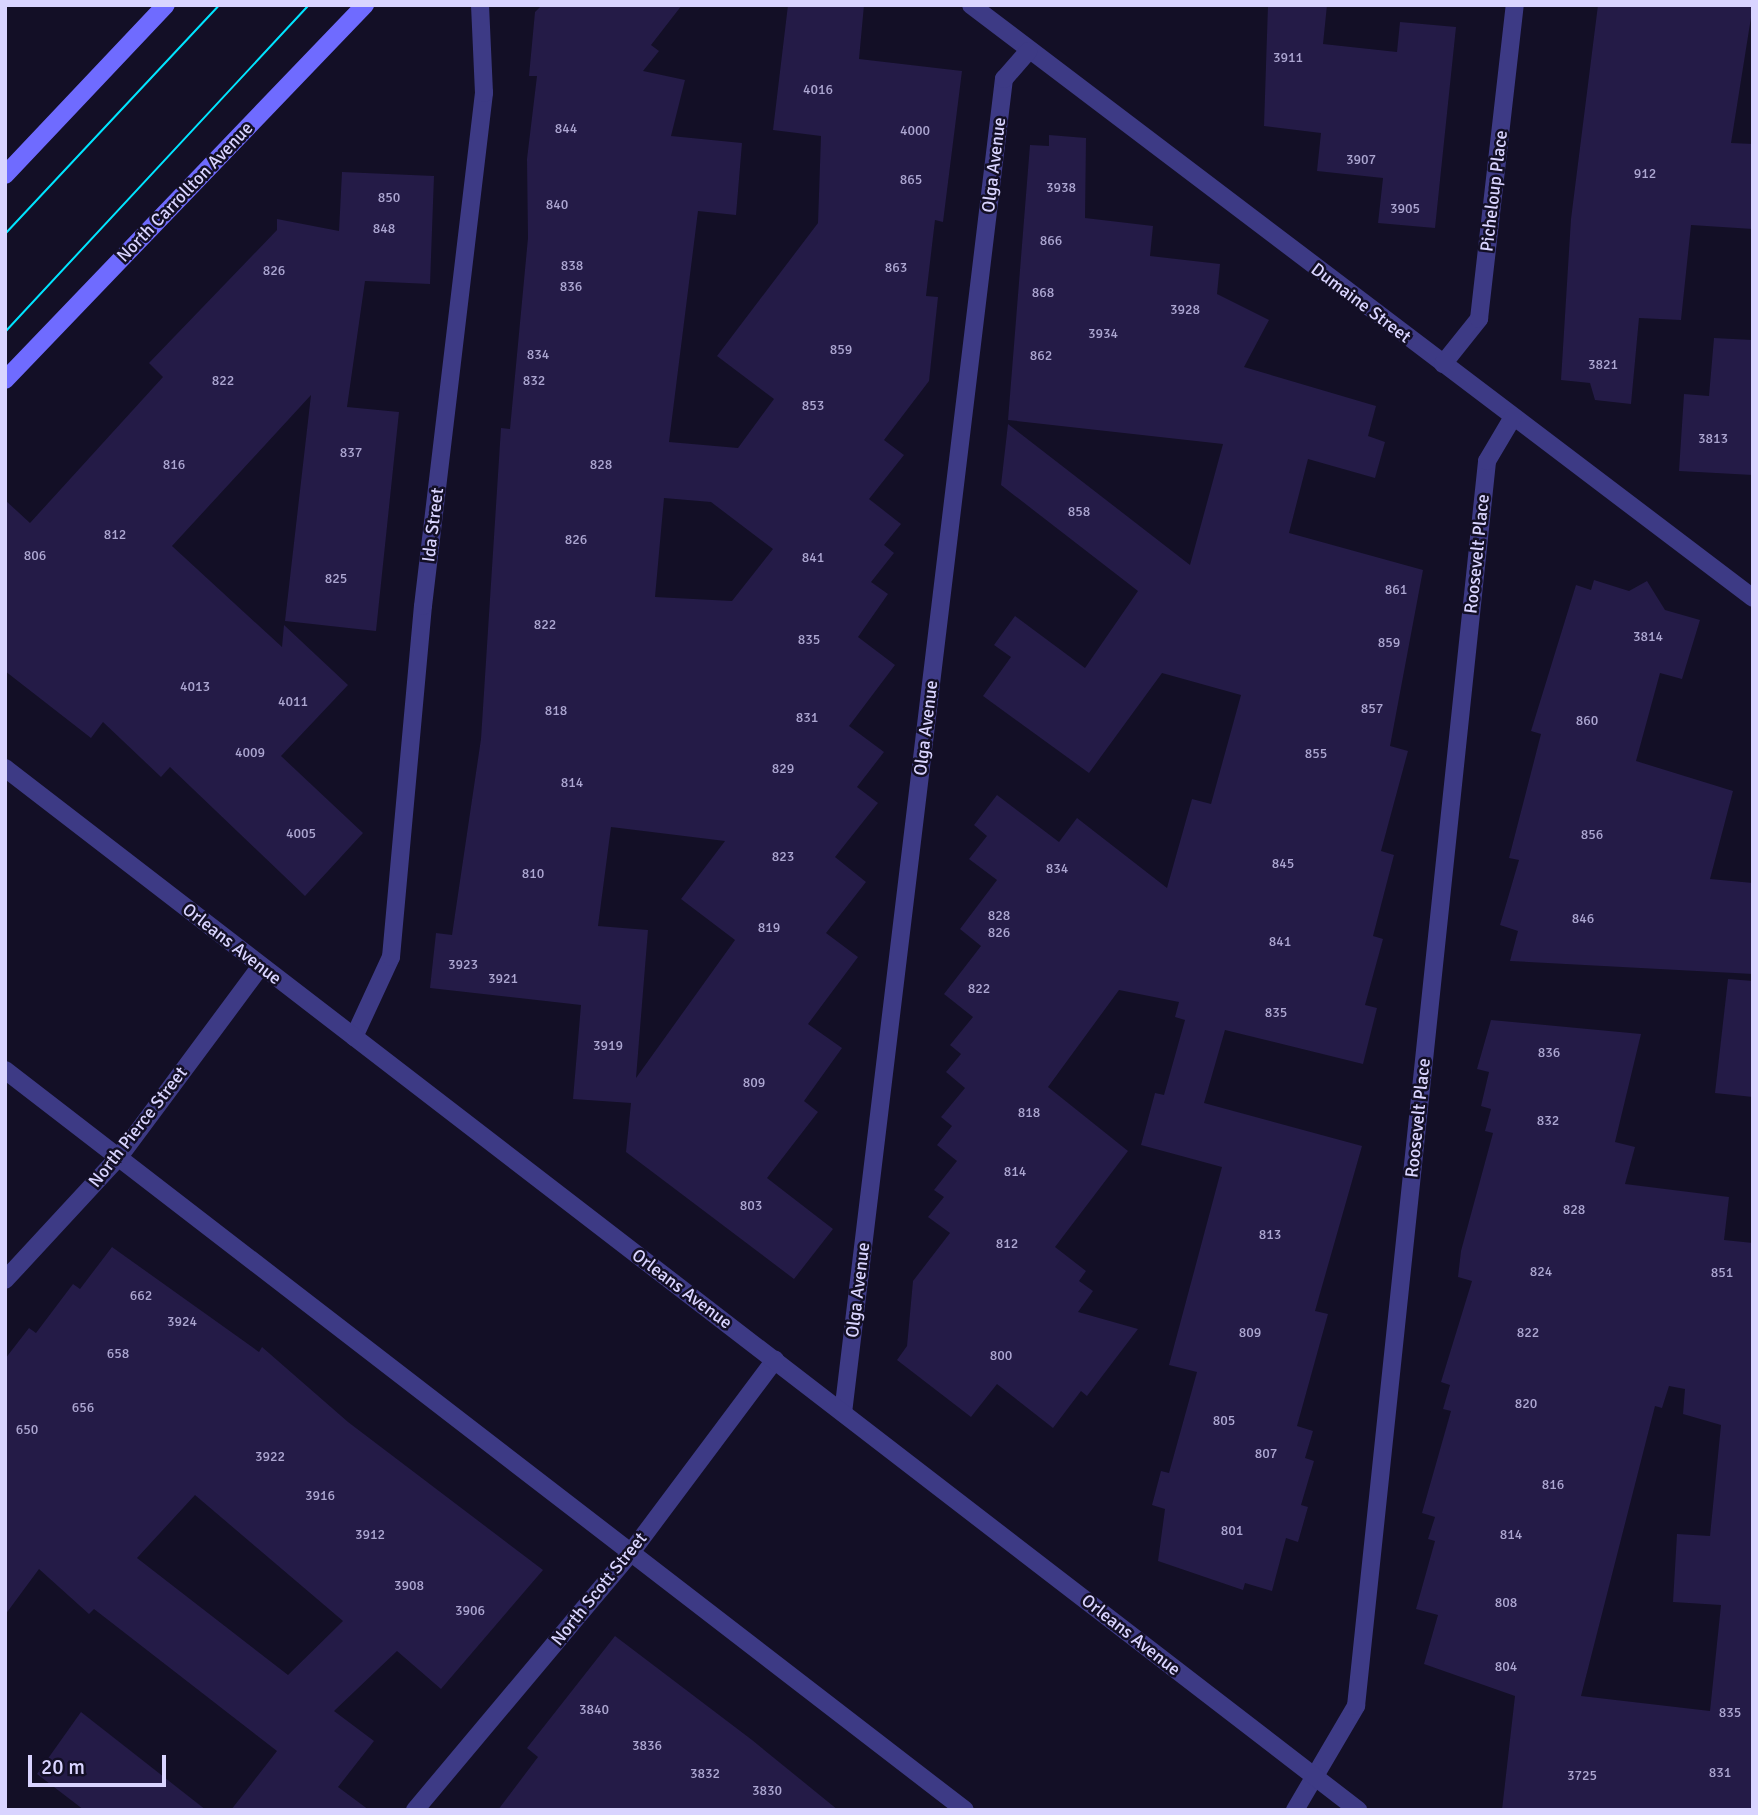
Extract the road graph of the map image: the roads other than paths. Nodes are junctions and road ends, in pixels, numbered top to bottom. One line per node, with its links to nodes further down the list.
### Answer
1 (166, 5): 7 (main road)
2 (365, 5): 9 (main road, North Carrollton Avenue)
3 (480, 5): 14 (street, Ida Street)
4 (971, 5): 6 (street, Dumaine Street)
5 (1515, 5): 8 (street, Picheloup Place)
6 (1028, 51): 8 (street, Dumaine Street); 19 (street, Olga Avenue)
7 (5, 175)
8 (1443, 364): 10 (street, Dumaine Street)
9 (5, 380)
10 (1513, 417): 11 (street, Dumaine Street); 21 (street, Roosevelt Place)
11 (1753, 598)
12 (5, 768): 13 (street, Orleans Avenue)
13 (261, 966): 14 (street, Orleans Avenue); 16 (street, North Pierce Street)
14 (354, 1037): 18 (street, Orleans Avenue)
15 (5, 1070): 16 (street)
16 (119, 1157): 17 (street, North Pierce Street); 20 (street)
17 (5, 1280)
18 (775, 1360): 19 (street, Orleans Avenue); 20 (street, North Scott Street)
19 (843, 1413): 21 (street, Orleans Avenue)
20 (629, 1555): 22 (street, North Scott Street); 23 (street)
21 (1318, 1780): 24 (street, Roosevelt Place); 25 (street, Orleans Avenue)
22 (415, 1810)
23 (965, 1810)
24 (1295, 1810)
25 (1357, 1810)

